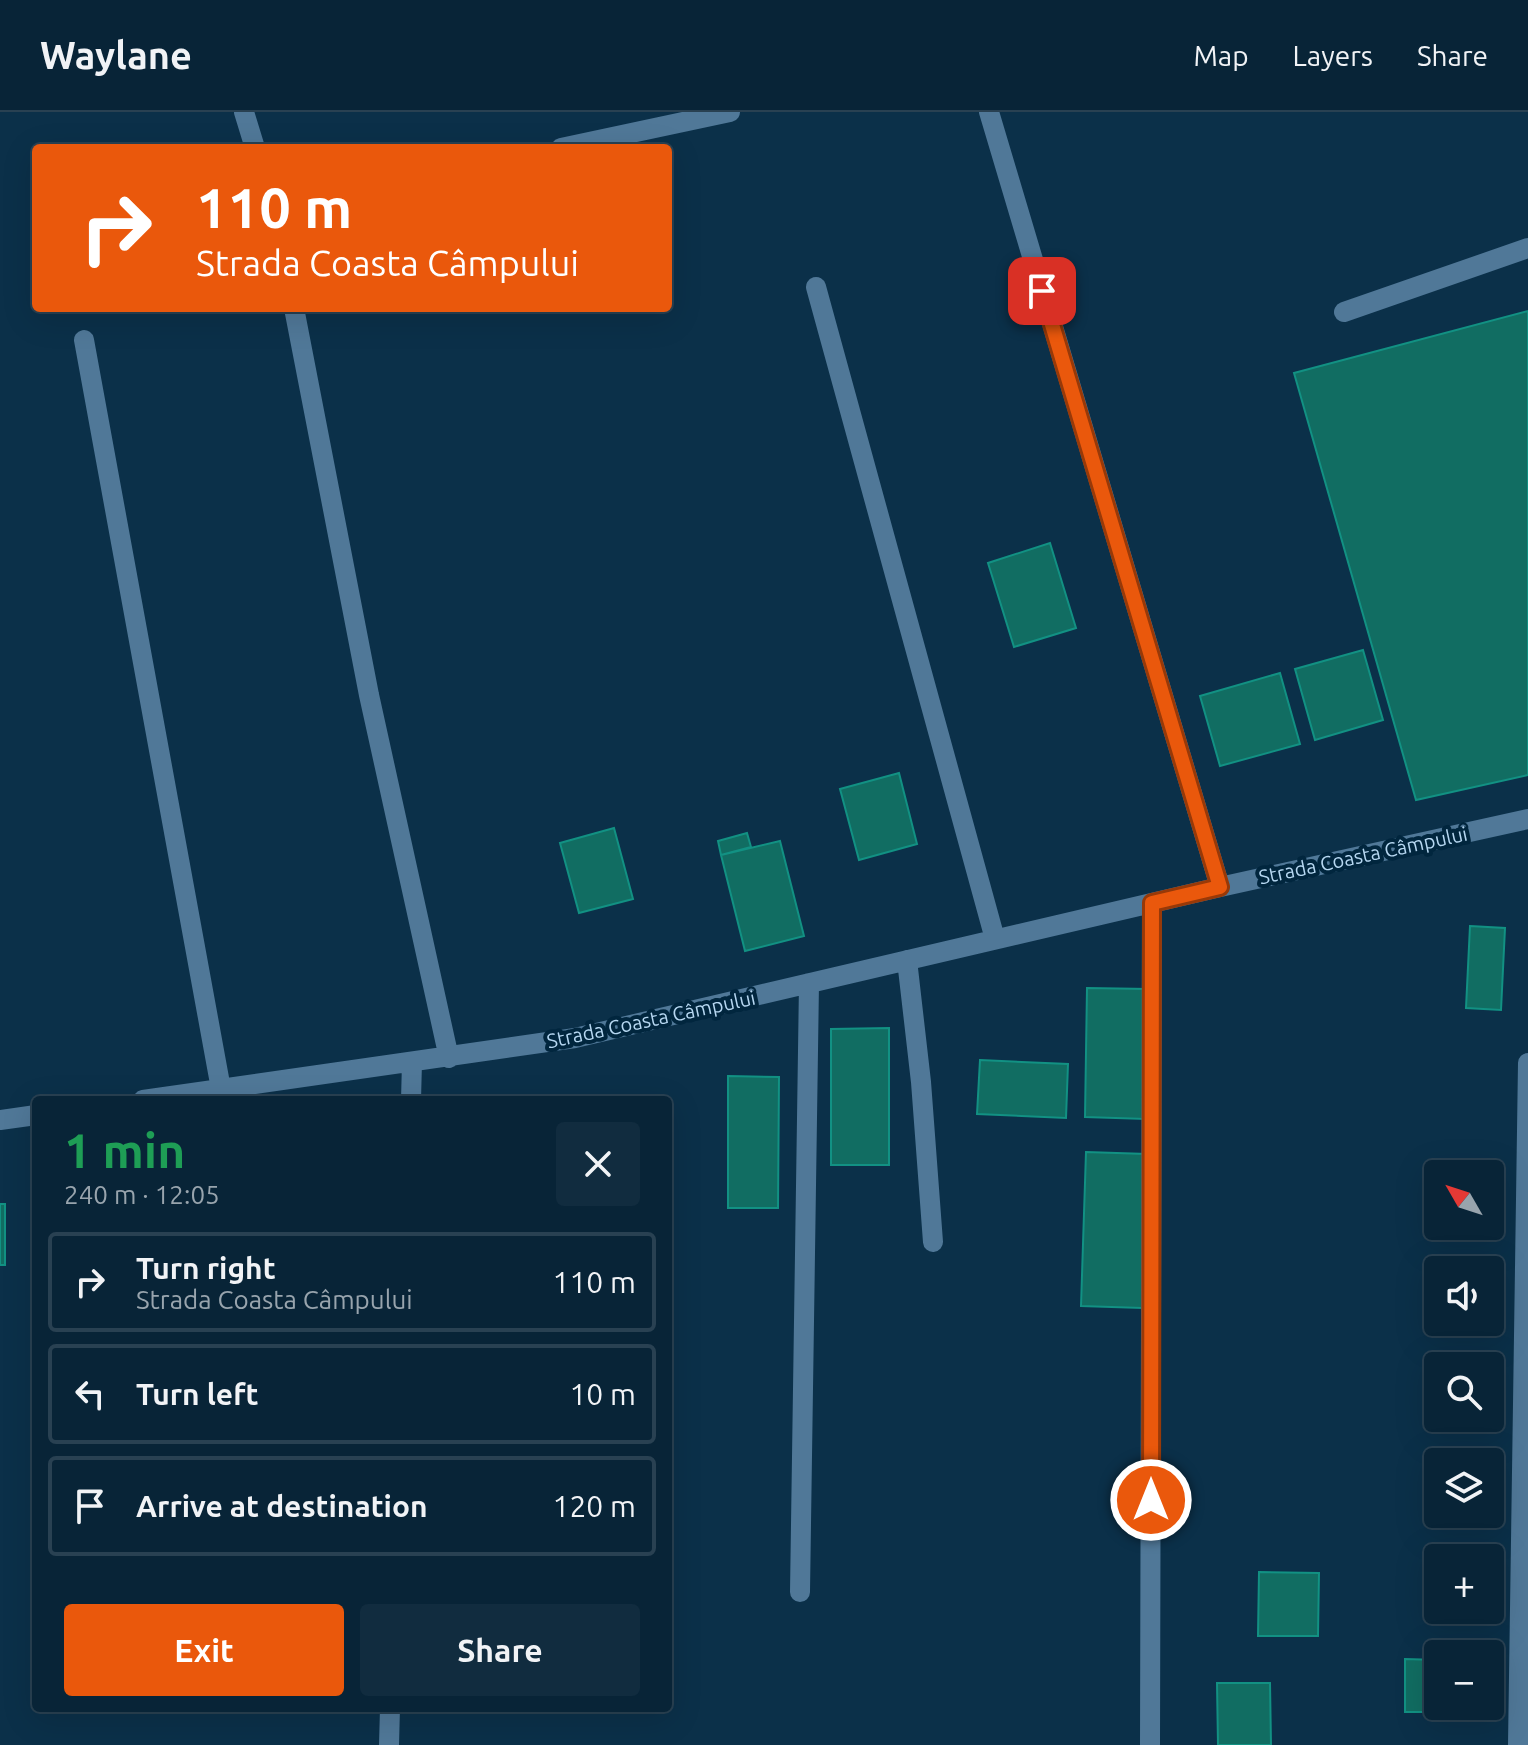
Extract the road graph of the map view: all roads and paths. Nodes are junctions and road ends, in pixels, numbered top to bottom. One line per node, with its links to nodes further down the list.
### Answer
1 (244, 112): 4 (street)
2 (730, 112): 5 (street)
3 (989, 112): 12 (street)
4 (254, 144)
5 (580, 144)
6 (1528, 248): 9 (street)
7 (816, 287): 14 (street)
8 (295, 312): 17 (street)
9 (1344, 312)
10 (84, 340): 20 (street)
11 (1528, 819): 12 (street, Strada Coasta Câmpului)
12 (1220, 887): 13 (street, Strada Coasta Câmpului)
13 (1152, 903): 14 (street, Strada Coasta Câmpului); 29 (street)
14 (995, 939): 15 (street, Strada Coasta Câmpului)
15 (907, 960): 16 (street, Strada Coasta Câmpului); 25 (street)
16 (809, 983): 17 (street, Strada Coasta Câmpului); 26 (street)
17 (449, 1058): 18 (street, Strada Coasta Câmpului)
18 (412, 1062): 20 (street, Strada Coasta Câmpului); 22 (street)
19 (1528, 1063): 30 (street)
20 (221, 1089): 21 (street, Strada Coasta Câmpului)
21 (171, 1096)
22 (411, 1096)
23 (32, 1116): 24 (street)
24 (0, 1120)
25 (933, 1242)
26 (800, 1592)
27 (390, 1712): 28 (street)
28 (389, 1745)
29 (1150, 1745)
30 (1518, 1745)

